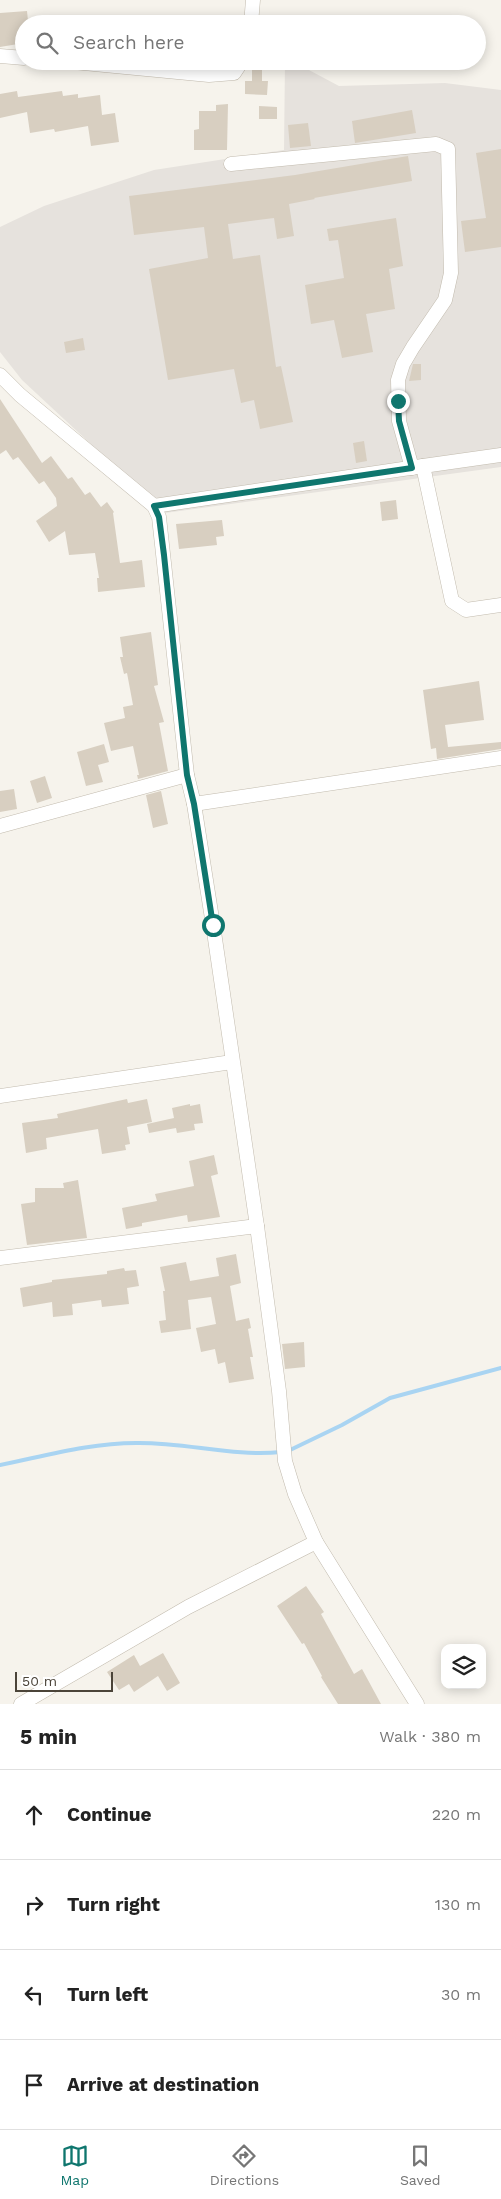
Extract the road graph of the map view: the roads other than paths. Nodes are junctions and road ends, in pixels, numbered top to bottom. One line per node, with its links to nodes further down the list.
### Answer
1 (253, 0): 2 (street)
2 (252, 15)
3 (0, 56): 4 (street)
4 (15, 57)
5 (157, 70): 6 (street)
6 (236, 70)
7 (231, 164): 10 (street)
8 (0, 376): 11 (street)
9 (501, 455): 10 (street)
10 (417, 467): 11 (street); 12 (street)
11 (154, 506): 14 (street)
12 (501, 605)
13 (501, 758): 15 (street)
14 (187, 775): 15 (street); 16 (street)
15 (194, 804): 17 (street)
16 (0, 826)
17 (232, 1062): 18 (street); 19 (street)
18 (0, 1096)
19 (257, 1226): 20 (street); 21 (street)
20 (0, 1258)
21 (316, 1542): 22 (street); 23 (street)
22 (21, 1704)
23 (416, 1704)

